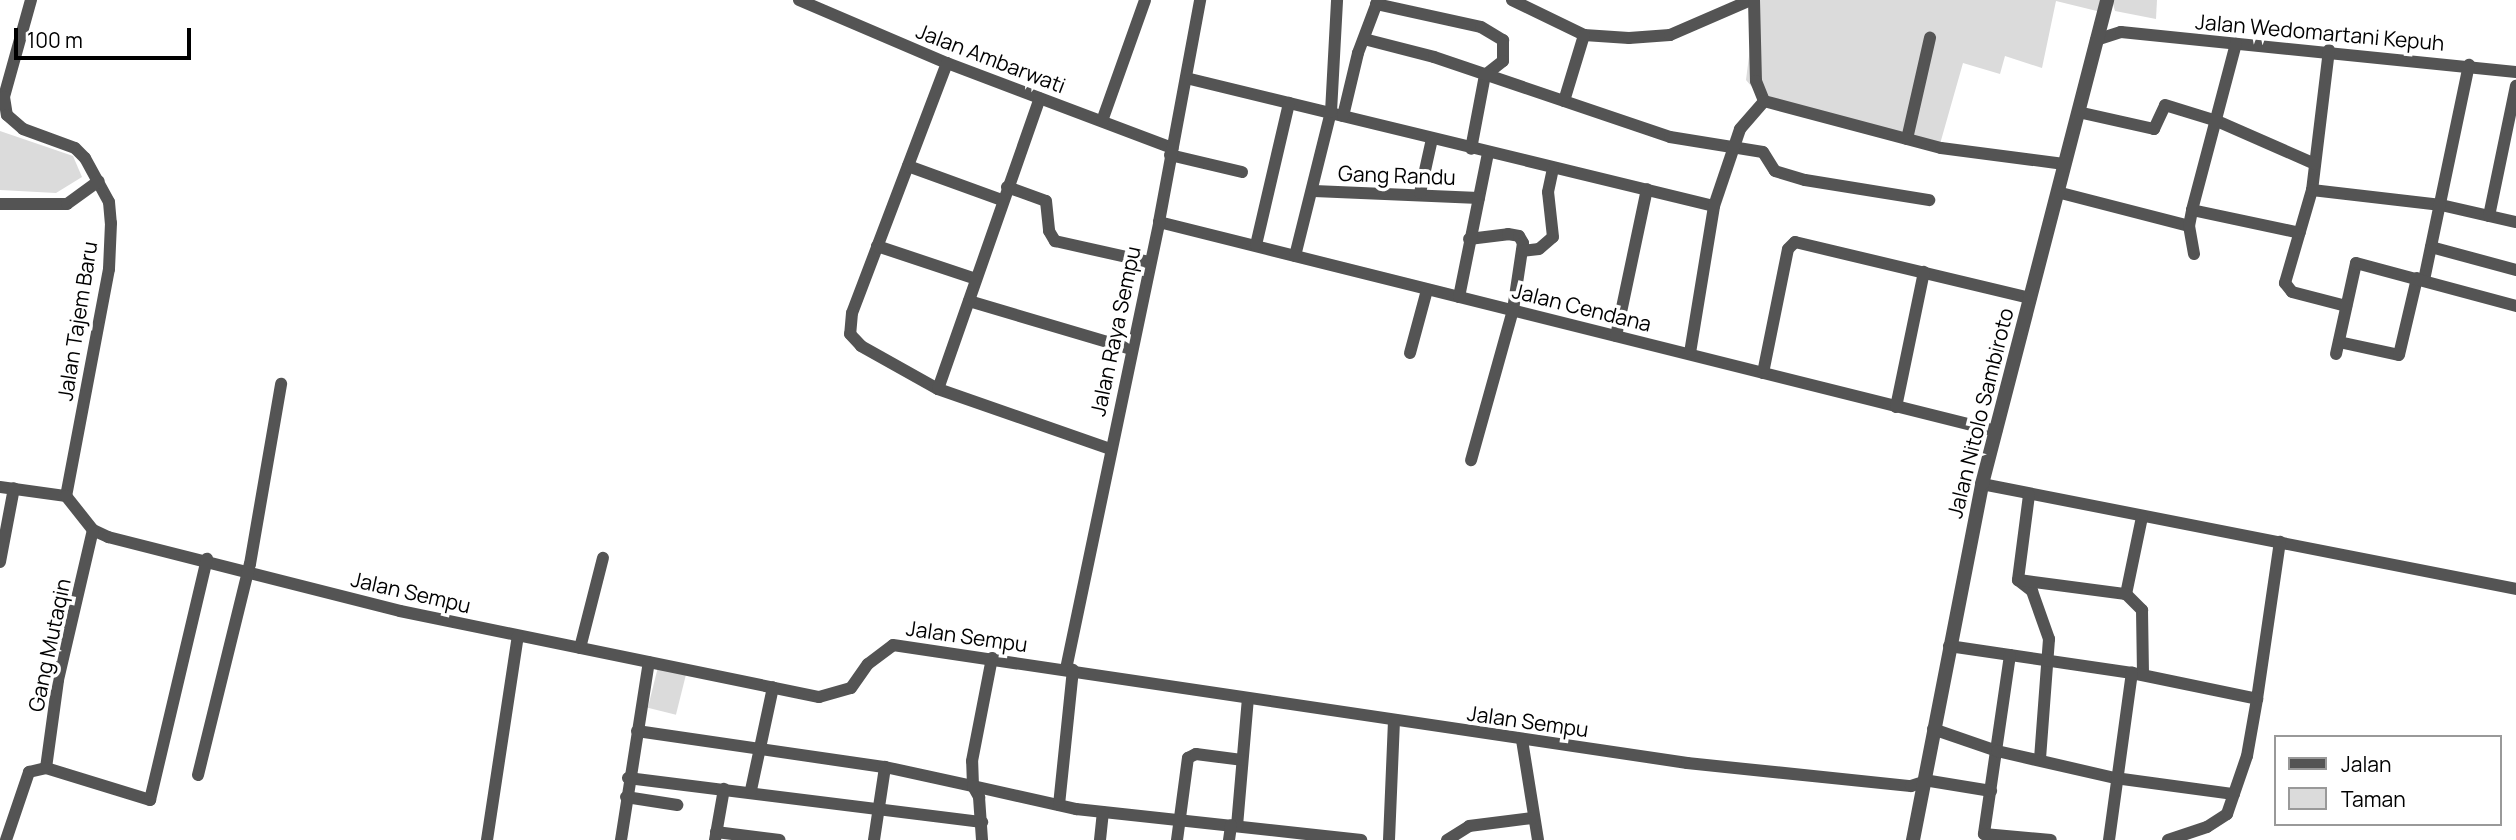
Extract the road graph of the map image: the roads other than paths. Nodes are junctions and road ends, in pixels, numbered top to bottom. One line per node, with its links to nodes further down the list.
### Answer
1 (31, 0): 43 (street, Jalan Tajem Baru)
2 (799, 0): 18 (street, Jalan Ambarwati)
3 (1144, 0): 30 (street)
4 (1200, 0): 22 (street, Jalan Raya Sempu)
5 (1337, 0): 29 (street)
6 (1512, 0): 12 (street)
7 (1753, 0): 12 (street); 26 (street)
8 (2106, 0): 10 (street, Jalan Nitolo Sambiroto)
9 (1377, 2): 14 (street); 21 (street)
10 (2102, 16): 11 (street); 15 (street, Jalan Nitolo Sambiroto)
11 (2121, 32): 15 (street, Jalan Wedomartani Kepuh); 16 (street, Jalan Wedomartani Kepuh)
12 (1584, 35): 25 (street)
13 (1930, 38): 33 (street)
14 (1364, 39): 21 (street); 29 (street)
15 (2096, 40): 28 (street, Jalan Nitolo Sambiroto)
16 (2236, 44): 17 (street, Jalan Wedomartani Kepuh); 31 (street)
17 (2329, 50): 19 (street, Jalan Wedomartani Kepuh); 39 (street)
18 (947, 63): 24 (street, Jalan Ambarwati); 40 (street)
19 (2469, 65): 20 (street, Jalan Wedomartani Kepuh); 53 (street)
20 (2516, 72)
21 (1485, 75): 25 (street); 35 (street)
22 (1186, 78): 27 (street); 36 (street, Jalan Raya Sempu)
23 (2516, 86): 56 (street)
24 (1040, 98): 30 (street, Jalan Ambarwati); 49 (street)
25 (1564, 101): 34 (street)
26 (1764, 101): 33 (street); 34 (street)
27 (1289, 103): 29 (street); 62 (street)
28 (2078, 112): 31 (street); 38 (street, Jalan Nitolo Sambiroto)
29 (1337, 114): 32 (street); 46 (street)
30 (1102, 121): 36 (street, Jalan Ambarwati)
31 (2217, 121): 39 (street); 55 (street)
32 (1432, 139): 35 (street); 48 (street)
33 (1907, 139): 38 (street)
34 (1735, 146): 51 (street); 54 (street)
35 (1471, 149): 37 (street)
36 (1171, 151): 42 (street, Jalan Ambarwati); 57 (street, Jalan Raya Sempu)
37 (1488, 153): 41 (street); 50 (street)
38 (2064, 164): 47 (street, Jalan Nitolo Sambiroto)
39 (2315, 164): 45 (street)
40 (908, 166): 49 (street); 63 (street)
41 (1553, 169): 44 (street); 65 (street)
42 (1242, 172)
43 (99, 181): 52 (street); 95 (street, Jalan Tajem Baru)
44 (1647, 189): 54 (street); 80 (street)
45 (2312, 190): 53 (street); 60 (street)
46 (1314, 191): 48 (street, Gang Randu); 67 (street)
47 (2057, 192): 59 (street); 75 (street, Jalan Nitolo Sambiroto)
48 (1420, 193): 50 (street, Gang Randu)
49 (1004, 194): 68 (street); 71 (street)
50 (1479, 198): 61 (street)
51 (1929, 200)
52 (0, 204)
53 (2441, 205): 56 (street); 64 (street)
54 (1714, 206): 83 (street)
55 (2192, 209): 59 (street); 60 (street)
56 (2489, 216): 58 (street)
57 (1159, 222): 62 (street, Jalan Cendana); 68 (street, Jalan Raya Sempu)
58 (2516, 222)
59 (2189, 226): 66 (street)
60 (2300, 233): 77 (street)
61 (1469, 239): 65 (street); 74 (street)
62 (1256, 245): 67 (street, Jalan Cendana)
63 (877, 246): 71 (street); 86 (street)
64 (2431, 247): 69 (street); 72 (street)
65 (1522, 251): 79 (street)
66 (2194, 254)
67 (1295, 256): 73 (street, Jalan Cendana)
68 (1149, 262): 81 (street, Jalan Raya Sempu)
69 (2516, 270)
70 (1924, 272): 75 (street); 84 (street); 87 (street)
71 (976, 279): 76 (street)
72 (2420, 279): 77 (street); 77 (street); 78 (street)
73 (1427, 289): 74 (street, Jalan Cendana); 82 (street)
74 (1460, 297): 79 (street, Jalan Cendana)
75 (2030, 298): 88 (street, Jalan Nitolo Sambiroto)
76 (969, 301): 81 (street); 86 (street)
77 (2346, 306)
78 (2516, 306)
79 (1513, 310): 80 (street, Jalan Cendana); 90 (street)
80 (1616, 336): 83 (street, Jalan Cendana)
81 (1131, 349): 89 (street, Jalan Raya Sempu)
82 (1410, 353)
83 (1690, 353): 84 (street, Jalan Cendana)
84 (1763, 373): 87 (street, Jalan Cendana)
85 (281, 384): 102 (street)
86 (938, 389): 89 (street)
87 (1896, 407): 88 (street, Jalan Cendana)
88 (1996, 431): 91 (street, Jalan Nitolo Sambiroto)
89 (1110, 449): 113 (street, Jalan Raya Sempu)
90 (1471, 460)
91 (1982, 484): 94 (street); 107 (street, Jalan Nitolo Sambiroto)
92 (0, 486): 93 (street)
93 (14, 488): 95 (street); 101 (street)
94 (2029, 495): 96 (street); 103 (street)
95 (66, 496): 97 (street)
96 (2142, 517): 98 (street); 105 (street)
97 (93, 530): 100 (street, Jalan Sempu); 127 (street, Gang Mutaqin)
98 (2280, 542): 104 (street); 117 (street)
99 (603, 558): 108 (street)
100 (207, 559): 102 (street, Jalan Sempu); 127 (street)
101 (0, 562)
102 (248, 570): 106 (street, Jalan Sempu); 128 (street)
103 (2018, 580): 105 (street); 111 (street)
104 (2516, 589)
105 (2126, 594): 114 (street)
106 (518, 636): 108 (street, Jalan Sempu); 150 (street)
107 (1949, 646): 109 (street); 119 (street, Jalan Nitolo Sambiroto)
108 (580, 648): 112 (street, Jalan Sempu)
109 (2010, 655): 111 (street); 123 (street)
110 (992, 659): 113 (street, Jalan Sempu); 115 (street, Jalan Sempu); 131 (street)
111 (2049, 660): 114 (street); 124 (street)
112 (649, 662): 115 (street, Jalan Sempu); 120 (street)
113 (1070, 670): 116 (street, Jalan Sempu); 138 (street, Jalan Raya Sempu)
114 (2138, 674): 117 (street); 130 (street)
115 (773, 687): 122 (street)
116 (1248, 698): 118 (street, Jalan Sempu); 125 (street)
117 (2257, 699): 136 (street)
118 (1394, 722): 121 (street, Jalan Sempu); 159 (street)
119 (1933, 729): 123 (street); 132 (street, Jalan Nitolo Sambiroto)
120 (637, 731): 122 (street); 129 (street)
121 (1522, 740): 132 (street, Jalan Sempu); 143 (street)
122 (760, 748): 126 (street); 134 (street)
123 (1997, 751): 124 (street); 135 (street)
124 (2040, 759): 130 (street)
125 (1242, 760): 144 (street); 146 (street)
126 (885, 766): 131 (street); 140 (street)
127 (46, 768): 141 (street)
128 (198, 775)
129 (628, 778): 133 (street); 137 (street)
130 (2115, 778): 136 (street); 164 (street)
131 (973, 786): 138 (street); 145 (street)
132 (1920, 786): 135 (street, Jalan Sempu); 162 (street, Jalan Nitolo Sambiroto)
133 (724, 789): 134 (street); 147 (street)
134 (751, 790): 140 (street)
135 (1991, 791): 163 (street)
136 (2234, 794): 165 (street)
137 (626, 797): 139 (street); 151 (street)
138 (1059, 805): 142 (street)
139 (677, 806)
140 (877, 807): 145 (street); 153 (street)
141 (6, 812): 149 (street)
142 (1103, 812): 144 (street); 155 (street)
143 (1532, 818): 160 (street); 161 (street)
144 (1179, 820): 146 (street); 156 (street)
145 (982, 822): 154 (street)
146 (1234, 826): 148 (street); 157 (street)
147 (715, 836): 152 (street)
148 (1279, 837): 158 (street)
149 (6, 840)
150 (486, 840)
151 (621, 840)
152 (780, 840)
153 (874, 840)
154 (982, 840)
155 (1100, 840)
156 (1177, 840)
157 (1229, 840)
158 (1361, 840)
159 (1389, 840)
160 (1447, 840)
161 (1538, 840)
162 (1913, 840)
163 (2051, 840)
164 (2109, 840)
165 (2168, 840)

